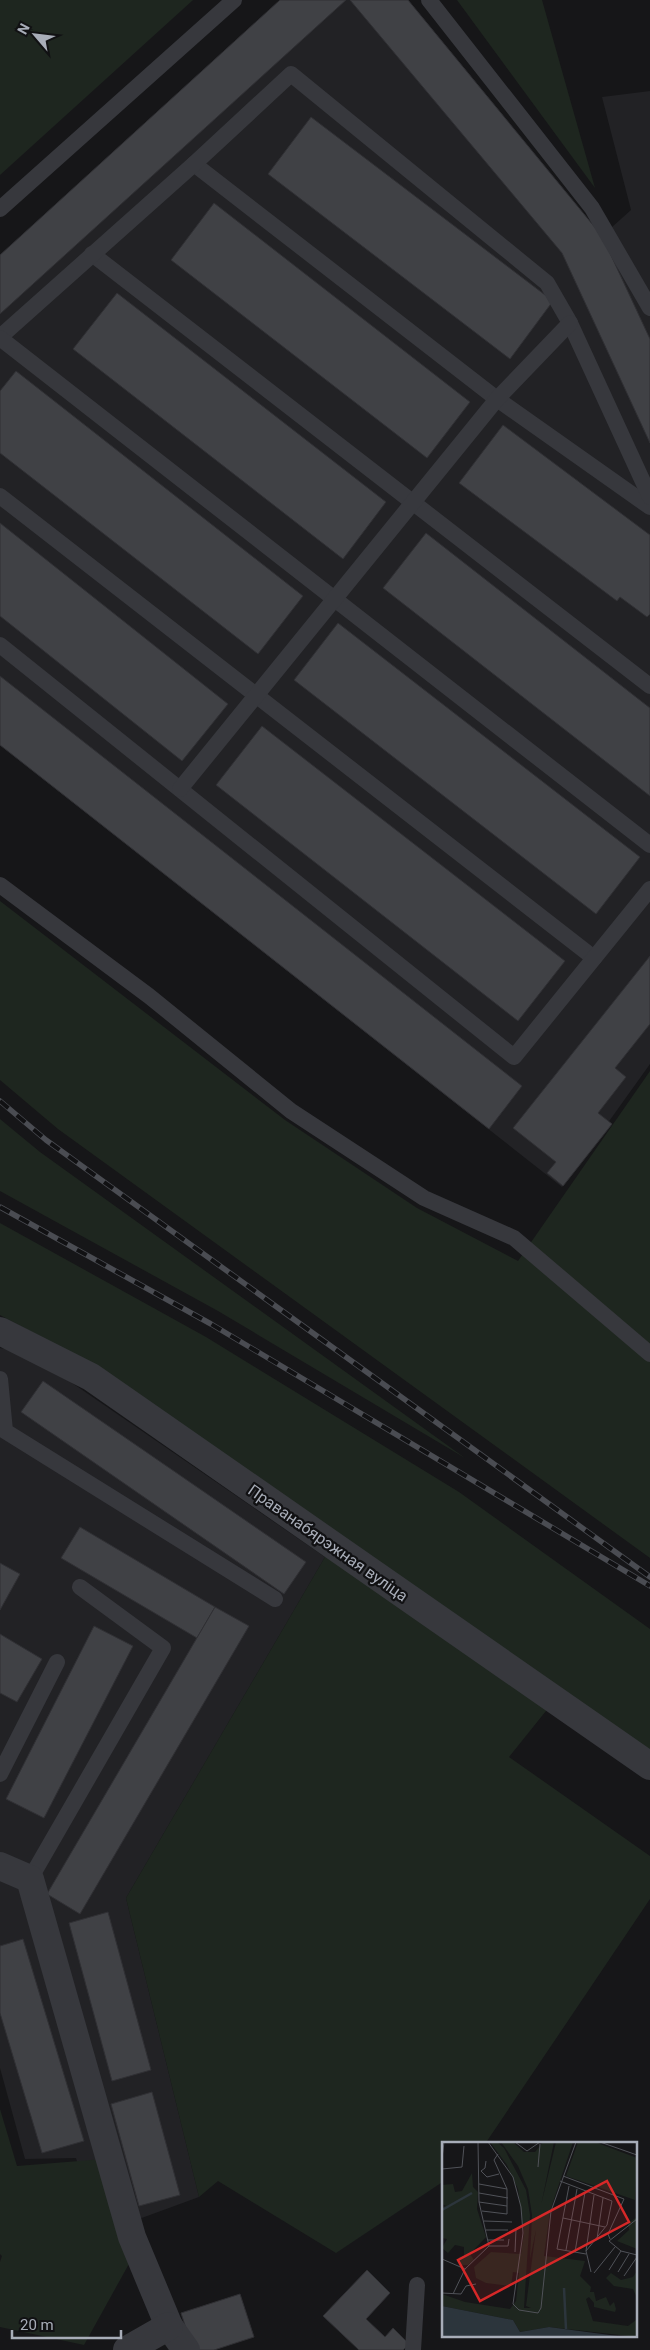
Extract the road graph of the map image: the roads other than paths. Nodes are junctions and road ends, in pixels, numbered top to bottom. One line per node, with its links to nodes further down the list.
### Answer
1 (234, 0): 4 (lane)
2 (429, 0): 6 (lane)
3 (194, 164): 5 (lane); 7 (lane); 9 (lane)
4 (0, 209)
5 (92, 254): 8 (lane); 12 (lane)
6 (650, 308)
7 (570, 324): 9 (lane); 11 (lane)
8 (0, 338): 14 (lane)
9 (497, 398): 12 (lane); 13 (lane)
10 (0, 496): 17 (lane)
11 (650, 497)
12 (413, 502): 14 (lane); 16 (lane)
13 (650, 507)
14 (334, 599): 17 (lane); 19 (lane)
15 (0, 644): 18 (lane)
16 (650, 686)
17 (256, 695): 18 (lane); 22 (lane)
18 (180, 789): 22 (lane)
19 (650, 845)
20 (0, 886): 24 (lane)
21 (650, 889): 22 (lane)
22 (594, 958)
23 (0, 1332): 29 (street, Праванабярэжная вуліца)
24 (650, 1354)
25 (0, 1379): 27 (lane)
26 (80, 1587): 32 (lane)
27 (275, 1599)
28 (57, 1662): 30 (lane)
29 (650, 1766)
30 (0, 1774)
31 (0, 1866): 32 (street)
32 (30, 1879): 34 (street)
33 (417, 2285): 37 (lane)
34 (169, 2326): 35 (street); 36 (street)
35 (127, 2350)
36 (186, 2350)
37 (413, 2350)

